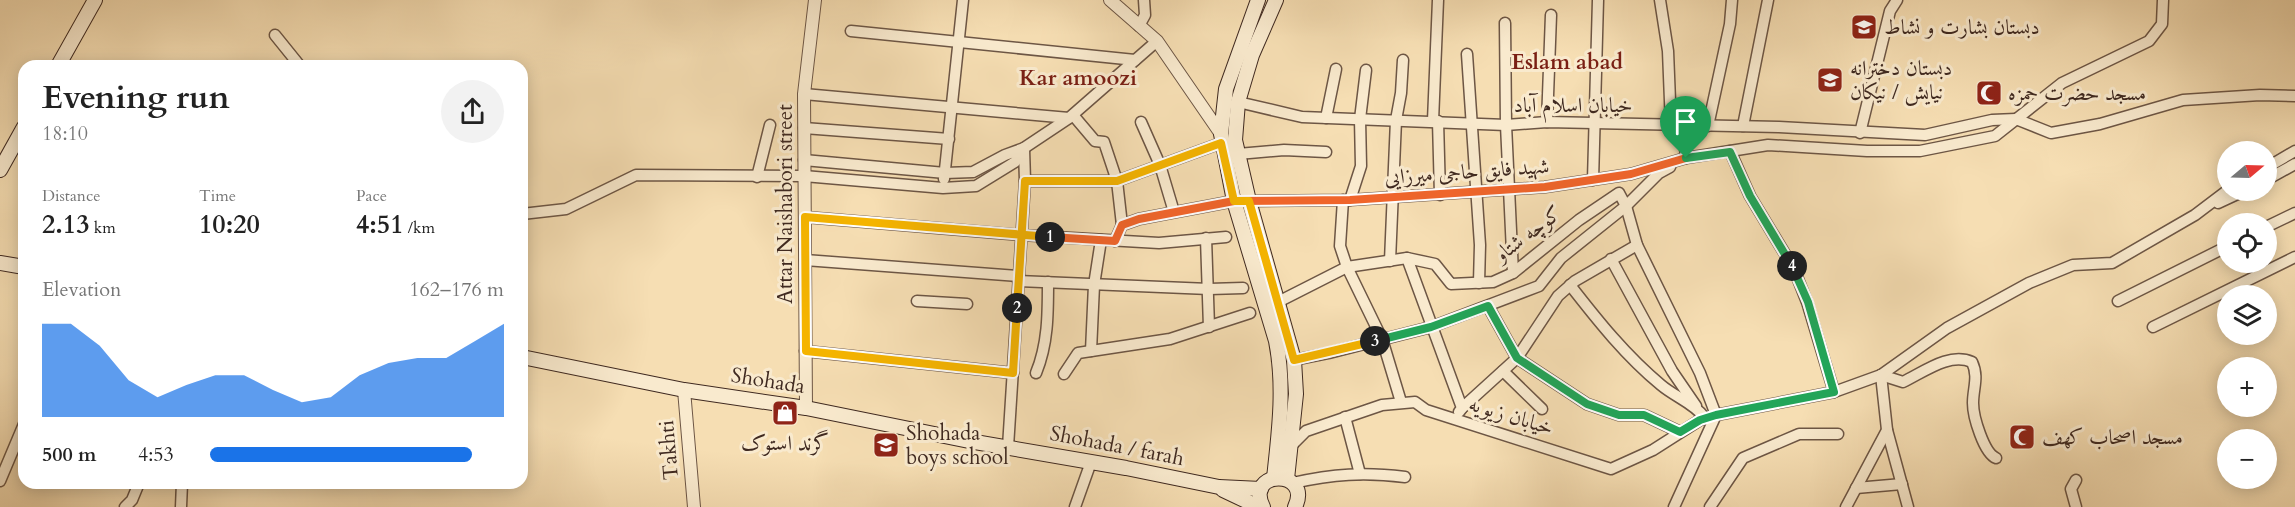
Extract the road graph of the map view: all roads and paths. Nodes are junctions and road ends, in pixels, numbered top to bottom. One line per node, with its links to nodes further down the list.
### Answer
1 (95, 0): 23 (main road)
2 (815, 0): 29 (street, Attar Naishabori street)
3 (963, 0): 21 (street)
4 (1110, 0): 17 (street)
5 (1144, 0): 17 (street)
6 (1258, 0): 53 (main road)
7 (1276, 0): 31 (main road)
8 (1438, 0): 38 (street)
9 (1598, 0): 44 (street)
10 (1660, 0): 45 (street)
11 (1732, 0): 47 (street)
12 (1768, 0): 48 (street)
13 (1897, 0): 50 (street)
14 (2163, 0): 36 (street)
15 (1551, 15): 40 (street)
16 (1505, 23): 43 (street)
17 (1139, 26): 20 (street)
18 (851, 31): 21 (street)
19 (275, 35): 24 (street)
20 (1156, 41): 25 (street); 53 (street)
21 (959, 43): 25 (street); 32 (street)
22 (1467, 54): 41 (street)
23 (61, 60)
24 (295, 60)
25 (1135, 60): 33 (street)
26 (1402, 60): 37 (street)
27 (1336, 69): 34 (street)
28 (1366, 70): 35 (street)
29 (804, 94): 32 (street); 49 (street, Attar Naishabori street)
30 (2295, 96): 36 (street)
31 (1238, 102): 34 (street, خیابان اسلام آباد); 58 (main road)
32 (952, 107): 33 (street); 52 (street)
33 (1071, 116): 54 (street); 71 (street)
34 (1326, 118): 35 (street, خیابان اسلام آباد)
35 (1360, 119): 37 (street, خیابان اسلام آباد); 78 (street)
36 (2016, 119): 50 (street, خیابان اسلام آباد); 57 (street)
37 (1396, 120): 38 (street, خیابان اسلام آباد); 76 (street)
38 (1436, 121): 41 (street, خیابان اسلام آباد); 75 (street)
39 (1141, 122): 63 (street)
40 (1547, 122): 43 (street, خیابان اسلام آباد); 44 (street, خیابان اسلام آباد)
41 (1470, 123): 43 (street, خیابان اسلام آباد); 74 (street)
42 (770, 125): 68 (street)
43 (1506, 125): 73 (street)
44 (1596, 125): 45 (street, خیابان اسلام آباد); 69 (street)
45 (1671, 126): 46 (street, خیابان اسلام آباد)
46 (1683, 126): 47 (street, خیابان اسلام آباد); 59 (street)
47 (1708, 126): 48 (street, خیابان اسلام آباد)
48 (1743, 126): 50 (street, خیابان اسلام آباد)
49 (804, 128): 52 (street); 60 (street, Attar Naishabori street)
50 (1860, 133)
51 (18, 138): 64 (main road)
52 (949, 139): 65 (street)
53 (1221, 139): 63 (street); 79 (main road)
54 (1024, 148): 65 (street); 70 (street); 72 (street)
55 (2295, 151): 61 (street)
56 (1326, 152): 58 (street)
57 (1730, 152): 59 (street); 134 (street)
58 (1238, 154): 80 (main road)
59 (1686, 158): 69 (street, شهید فایق حاجی میرزایی); 82 (street)
60 (804, 160): 65 (street); 67 (street, Attar Naishabori street)
61 (2277, 162)
62 (2295, 164): 66 (street)
63 (1160, 165): 71 (street); 84 (street)
64 (0, 170)
65 (945, 173): 72 (street)
66 (2277, 174)
67 (804, 176): 68 (street); 72 (street); 87 (street, Attar Naishabori street)
68 (757, 177): 85 (street)
69 (1593, 180): 73 (street, شهید فایق حاجی میرزایی)
70 (1025, 181): 71 (street); 90 (street)
71 (1117, 181): 89 (street)
72 (943, 188)
73 (1509, 189): 74 (street, شهید فایق حاجی میرزایی); 105 (street)
74 (1476, 192): 75 (street, شهید فایق حاجی میرزایی); 108 (street)
75 (1440, 195): 76 (street, شهید فایق حاجی میرزایی)
76 (1391, 198): 78 (street, شهید فایق حاجی میرزایی); 101 (street)
77 (2217, 199): 83 (street)
78 (1347, 200): 80 (street, شهید فایق حاجی میرزایی); 104 (street)
79 (1234, 201): 80 (main road); 84 (street); 152 (main road)
80 (1249, 201): 115 (main road)
81 (2222, 201): 83 (street)
82 (1626, 206): 95 (street); 105 (street, کوچه شتاو); 117 (street)
83 (2207, 208): 132 (street)
84 (1174, 212): 89 (street)
85 (528, 213)
86 (2295, 213): 88 (street)
87 (805, 217): 90 (street); 100 (street, Attar Naishabori street)
88 (2277, 222)
89 (1122, 225): 94 (street)
90 (1021, 235): 93 (street); 106 (street)
91 (1226, 237): 92 (street)
92 (1206, 238): 94 (street); 112 (street)
93 (1101, 240): 94 (street); 109 (street)
94 (1115, 241)
95 (1637, 245): 99 (street); 139 (street)
96 (2217, 252): 114 (street)
97 (2295, 257): 121 (street)
98 (1407, 258): 101 (street, کوچه شتاو); 108 (street, کوچه شتاو); 120 (street)
99 (1611, 259): 110 (street); 139 (street)
100 (805, 260): 106 (street); 123 (street, Attar Naishabori street)
101 (1389, 261): 104 (street, کوچه شتاو)
102 (0, 263): 103 (main road)
103 (18, 266)
104 (1347, 267): 115 (street, کوچه شتاو); 122 (street)
105 (1513, 273): 108 (street, کوچه شتاو)
106 (1019, 278): 107 (street); 129 (street)
107 (1048, 282): 109 (street); 130 (street)
108 (1479, 283)
109 (1094, 285): 112 (street); 124 (street)
110 (1570, 285): 126 (street); 139 (street)
111 (1243, 288): 112 (street)
112 (1209, 289): 119 (street)
113 (917, 301): 116 (street)
114 (2118, 301)
115 (1278, 302): 127 (main road)
116 (967, 304)
117 (1488, 306): 120 (street); 126 (street)
118 (1250, 313): 119 (street)
119 (1209, 327): 124 (street)
120 (1431, 327): 122 (street); 137 (street)
121 (2153, 327)
122 (1382, 339): 127 (street); 135 (street)
123 (806, 351): 129 (street); 136 (street, Attar Naishabori street)
124 (1091, 351): 131 (street)
125 (528, 358): 133 (main road, Shohada)
126 (1517, 358): 128 (street); 143 (street)
127 (1294, 360): 146 (main road)
128 (1503, 371): 137 (street); 138 (street)
129 (1013, 373): 147 (street)
130 (1036, 373)
131 (1064, 374)
132 (1881, 375): 134 (street, خیابان زیویه); 142 (street); 148 (street)
133 (684, 390): 136 (main road, Shohada); 164 (street, Takhti)
134 (1834, 392): 139 (street, خیابان زیویه)
135 (1401, 402): 140 (street, خیابان زیویه); 141 (street, خیابان زیویه)
136 (806, 408): 147 (main road, Shohada)
137 (1462, 408): 141 (street)
138 (1542, 409)
139 (1707, 414): 143 (street, خیابان زیویه); 167 (street)
140 (1345, 417): 146 (street, خیابان زیویه); 150 (street)
141 (1455, 419): 143 (street, خیابان زیویه)
142 (1887, 430): 155 (street); 157 (street)
143 (1680, 432)
144 (1838, 434): 168 (street)
145 (18, 438): 154 (street)
146 (1291, 446): 152 (main road)
147 (1008, 447): 149 (main road, Shohada / farah)
148 (1996, 458)
149 (1091, 462): 156 (main road, Shohada / farah); 165 (street)
150 (1360, 474): 151 (street); 152 (street)
151 (1405, 477)
152 (1285, 480): 160 (main road); 161 (main road)
153 (2076, 480): 171 (street)
154 (0, 481)
155 (1902, 484): 157 (street); 170 (street)
156 (1219, 488): 160 (main road); 166 (main road)
157 (1857, 488): 169 (street)
158 (137, 489): 162 (street)
159 (182, 489): 163 (street)
160 (1261, 489): 166 (main road)
161 (1298, 505)
162 (125, 507)
163 (181, 507)
164 (694, 507)
165 (1075, 507)
166 (1261, 507)
167 (1674, 507)
168 (1710, 507)
169 (1846, 507)
170 (1908, 507)
171 (2076, 507)

